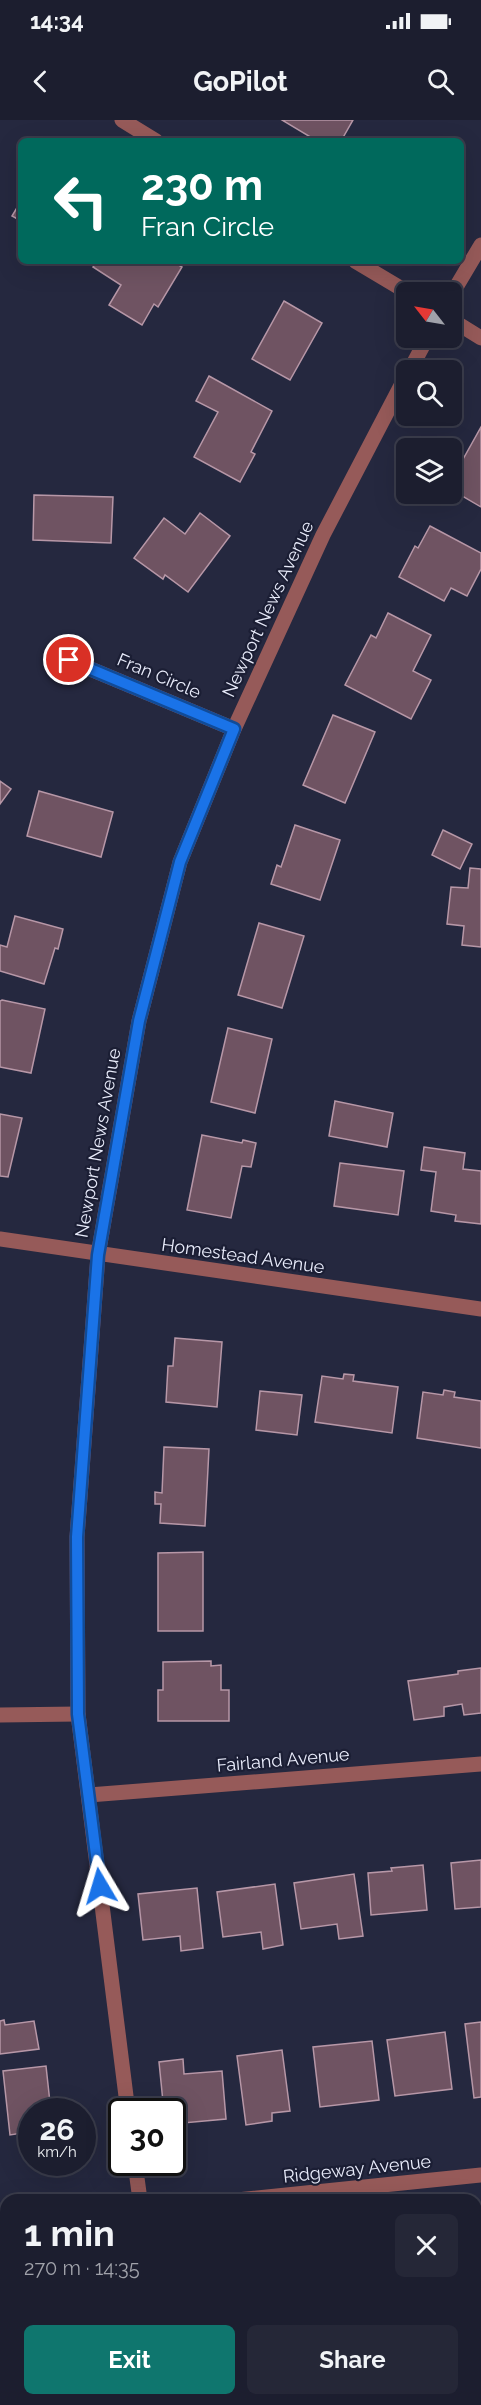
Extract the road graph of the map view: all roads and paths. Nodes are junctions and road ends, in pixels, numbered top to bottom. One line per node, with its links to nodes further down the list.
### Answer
1 (122, 120): 2 (street)
2 (151, 138)
3 (481, 245): 5 (street)
4 (360, 264): 6 (street)
5 (459, 282)
6 (396, 285)
7 (462, 326): 8 (street)
8 (481, 338)
9 (396, 395): 11 (street, Newport News Avenue)
10 (69, 660): 11 (street, Fran Circle)
11 (234, 729): 13 (street, Newport News Avenue)
12 (0, 1239): 13 (street, Homestead Avenue)
13 (98, 1255): 14 (street, Homestead Avenue); 15 (street, Newport News Avenue)
14 (481, 1309)
15 (78, 1714): 16 (street); 18 (street, Newport News Avenue)
16 (0, 1715)
17 (481, 1764): 18 (street, Fairland Avenue)
18 (88, 1795): 19 (street, Newport News Avenue)
19 (126, 2098)
20 (481, 2175): 23 (street, Ridgeway Avenue)
21 (137, 2176): 22 (street)
22 (139, 2194)
23 (296, 2194)

